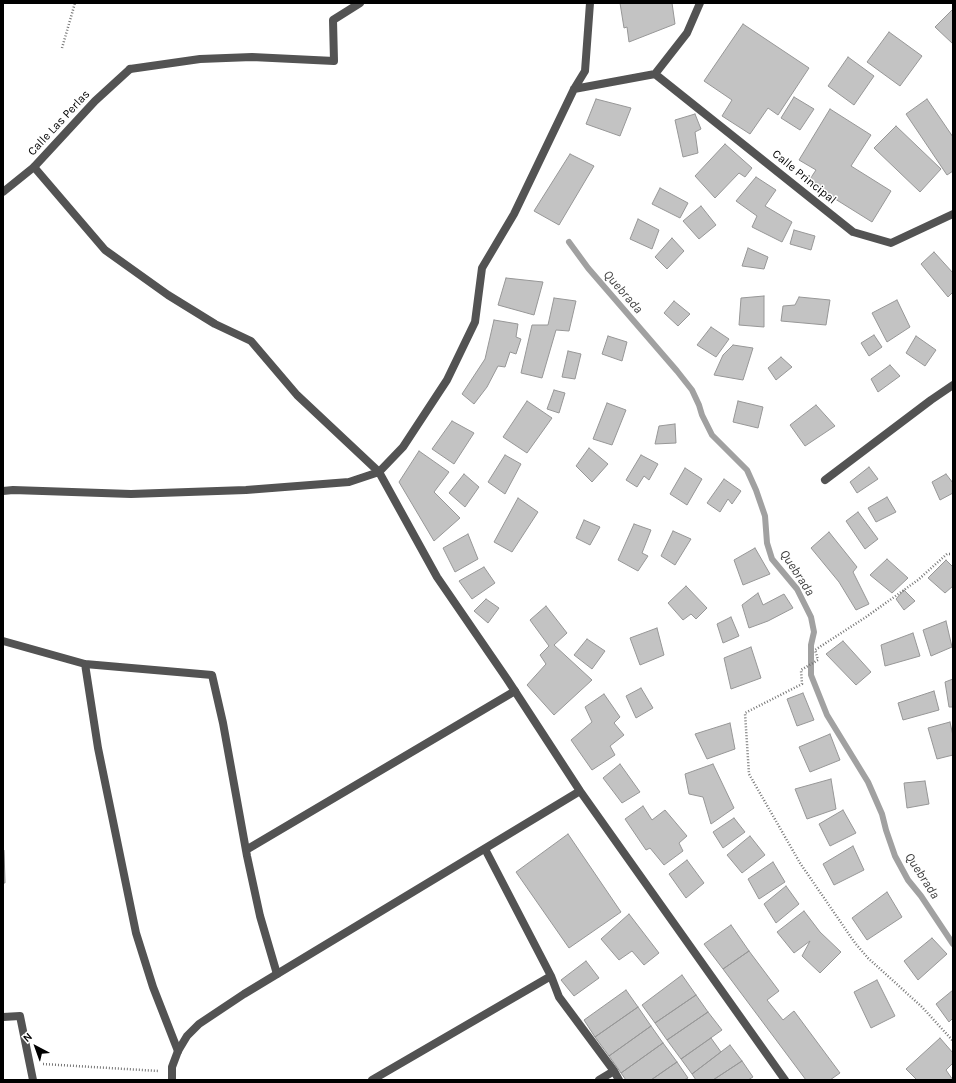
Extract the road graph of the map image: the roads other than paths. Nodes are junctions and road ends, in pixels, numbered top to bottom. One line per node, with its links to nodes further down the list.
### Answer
1 (360, 3): 6 (street, Calle Las Perlas)
2 (590, 3): 5 (street)
3 (700, 3): 4 (street)
4 (655, 74): 5 (street); 8 (street, Calle Principal)
5 (574, 89): 10 (street)
6 (34, 167): 7 (street, Calle Las Perlas); 10 (street)
7 (3, 192)
8 (953, 214)
9 (953, 385): 11 (street)
10 (379, 472): 12 (street); 15 (street)
11 (825, 480)
12 (3, 491)
13 (3, 641): 14 (street)
14 (85, 664): 18 (street); 22 (street)
15 (516, 691): 16 (street); 18 (street)
16 (580, 791): 17 (street); 29 (street)
17 (485, 849): 19 (street); 20 (street)
18 (246, 850): 19 (street)
19 (277, 974): 22 (street)
20 (551, 976): 23 (street); 26 (street)
21 (3, 1017): 25 (street)
22 (178, 1051): 24 (street)
23 (614, 1071): 27 (street); 28 (street)
24 (172, 1076)
25 (33, 1080)
26 (372, 1080)
27 (599, 1080)
28 (619, 1080)
29 (785, 1080)

